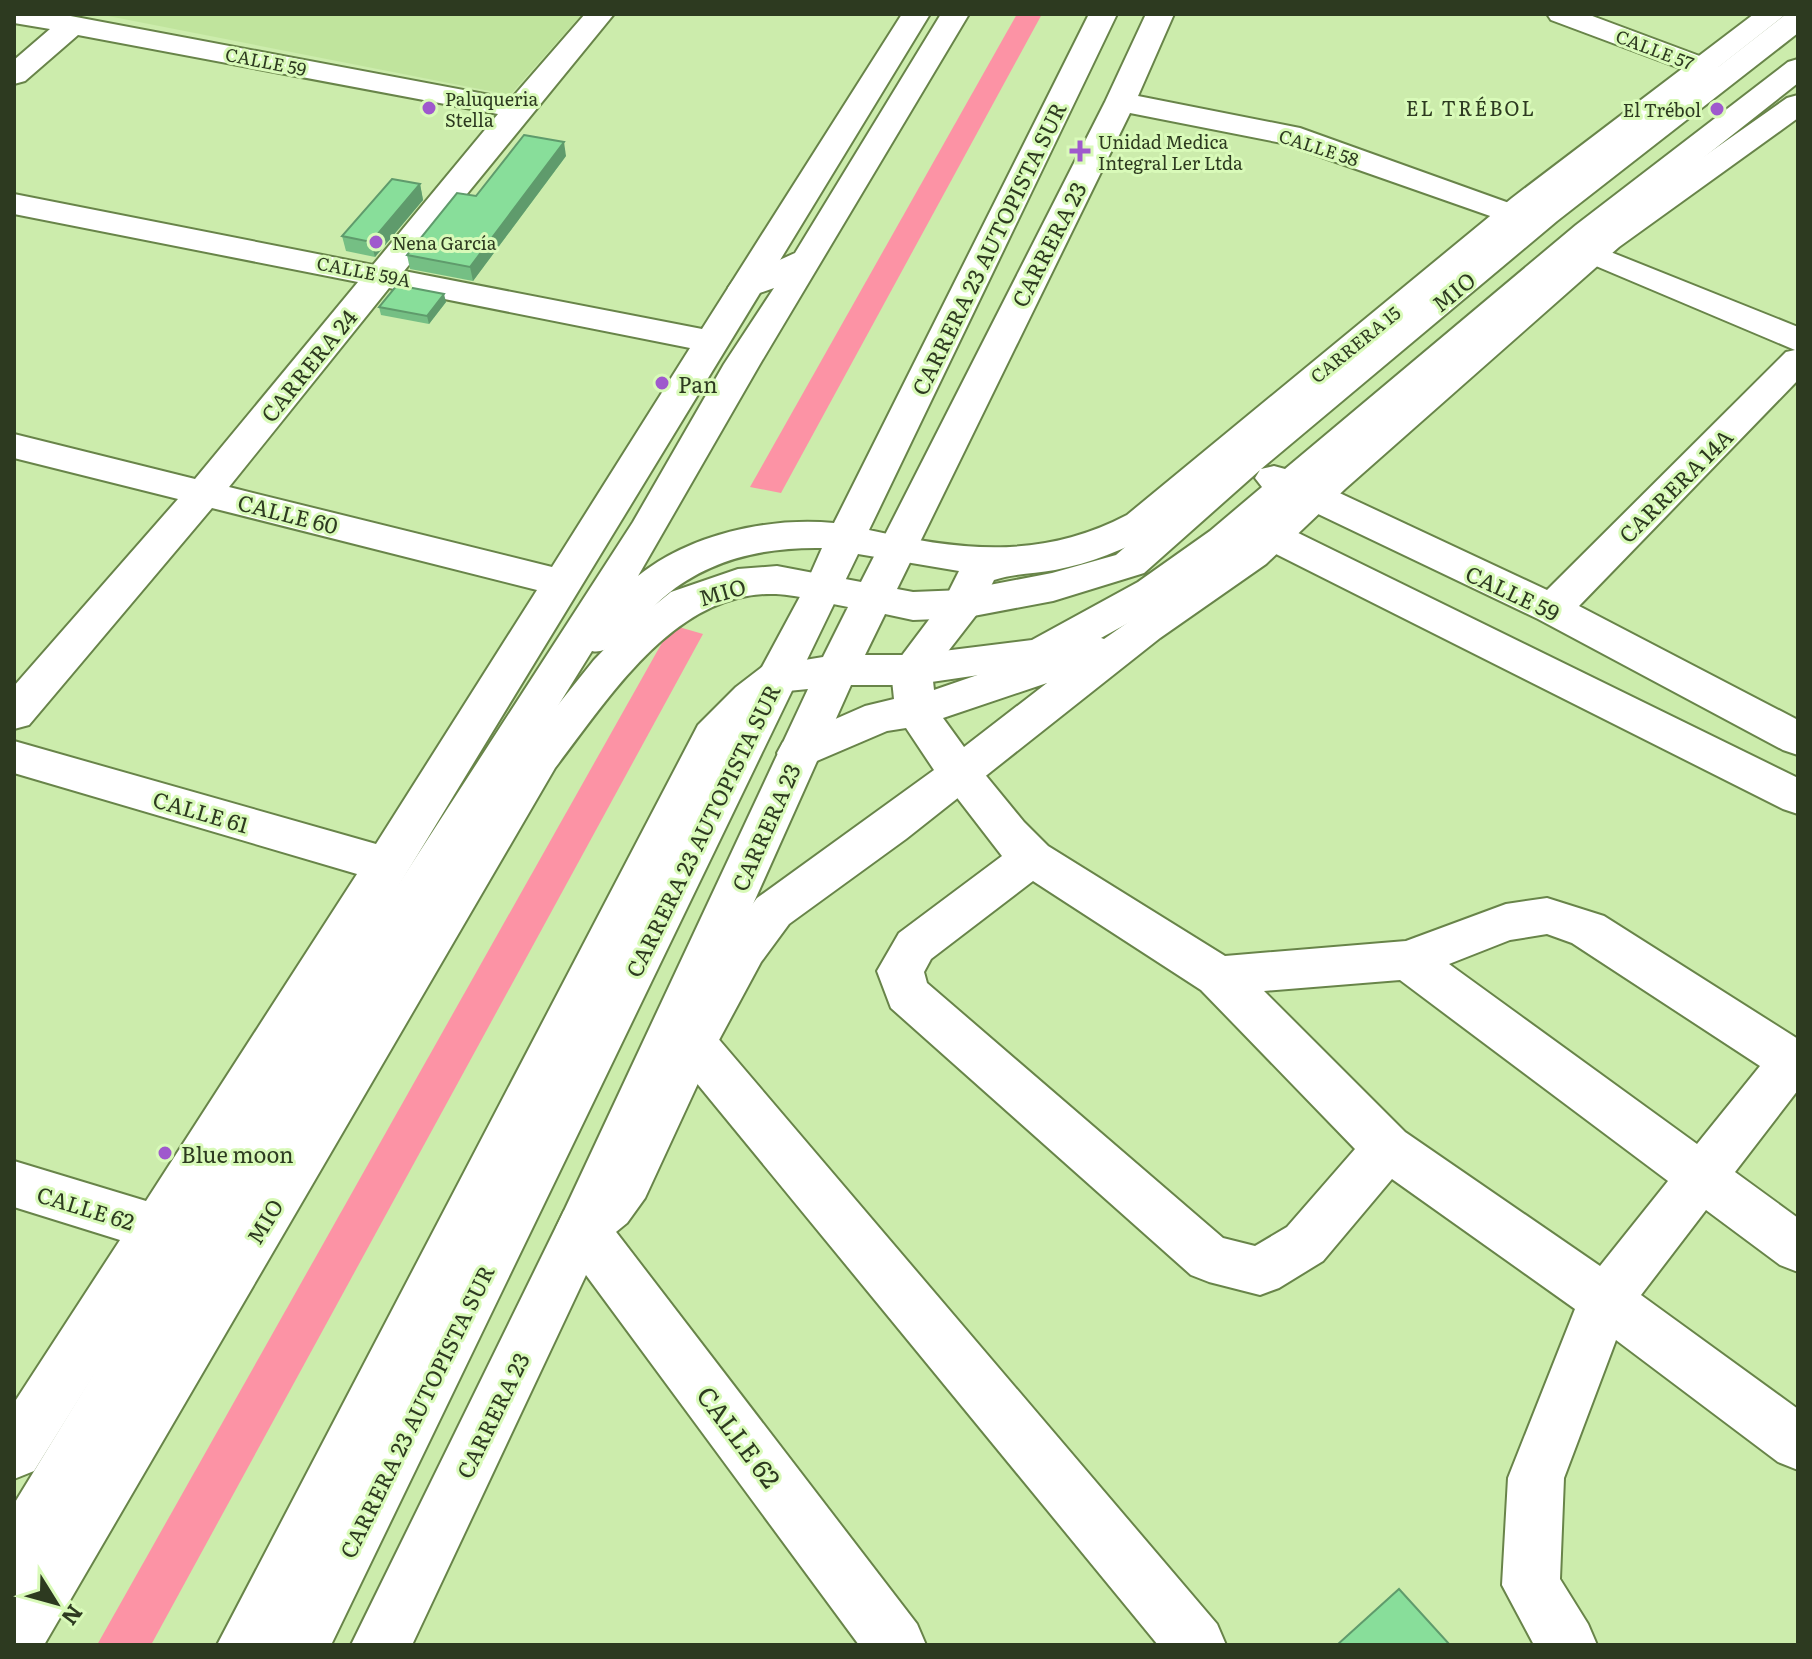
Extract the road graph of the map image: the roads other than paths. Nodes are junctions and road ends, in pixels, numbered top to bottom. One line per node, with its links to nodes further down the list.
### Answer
1 (14, 14): 10 (street, CALLE 59)
2 (600, 14): 16 (street, CARRERA 24)
3 (916, 14): 22 (street)
4 (955, 14): 20 (street)
5 (1103, 14): 29 (street, CARRERA 23 AUTOPISTA SUR)
6 (1160, 14): 14 (street, CARRERA 23)
7 (1561, 14): 11 (street, CALLE 57)
8 (1772, 14): 11 (street, CARRERA 15)
9 (1798, 19): 26 (street, MIO)
10 (72, 25): 13 (street); 16 (street, CALLE 59)
11 (1703, 67): 18 (street, CARRERA 15)
12 (1798, 68): 26 (street, MIO)
13 (14, 75)
14 (1120, 102): 18 (street, CALLE 58); 30 (street, CARRERA 23)
15 (1798, 105): 19 (street, CARRERA 15)
16 (518, 109): 21 (street, CARRERA 24)
17 (14, 204): 21 (street, CALLE 59A)
18 (1512, 215): 26 (street, CARRERA 15)
19 (1591, 254): 23 (street); 26 (street, CARRERA 15)
20 (808, 260): 22 (street); 22 (street)
21 (382, 274): 22 (street, CALLE 59A); 27 (street, CARRERA 24)
22 (732, 329): 32 (street); 41 (street)
23 (1798, 340)
24 (1798, 360): 36 (street, CARRERA 14A)
25 (14, 446): 27 (street, CALLE 60)
26 (1268, 474): 28 (street, CARRERA 15); 31 (street, CARRERA 15); 35 (street, MIO); 36 (street, CALLE 59); 40 (street, MIO)
27 (205, 492): 32 (street, CALLE 60); 42 (street, CARRERA 24)
28 (1272, 536): 37 (street, CARRERA 15); 47 (street)
29 (846, 537): 30 (street, CARRERA 15); 33 (street, CARRERA 23 AUTOPISTA SUR); 41 (street, CARRERA 15)
30 (897, 549): 31 (street, CARRERA 15); 34 (street, CARRERA 23)
31 (1006, 562): 35 (street)
32 (562, 583): 49 (street)
33 (823, 591): 34 (street, MIO); 39 (street, CARRERA 23 AUTOPISTA SUR); 67 (street, MIO)
34 (874, 601): 35 (street, MIO); 38 (street, CARRERA 23)
35 (963, 604): 40 (street)
36 (1552, 609): 43 (street, CALLE 59)
37 (1146, 628): 40 (street); 46 (street)
38 (837, 670): 39 (street, MIO); 40 (street, MIO); 44 (street, CARRERA 23)
39 (777, 678): 68 (street); 69 (street, CARRERA 23 AUTOPISTA SUR)
40 (914, 690): 44 (street); 46 (street)
41 (540, 698): 55 (street)
42 (14, 714)
43 (1798, 739)
44 (798, 753): 60 (street, CARRERA 23)
45 (14, 757): 49 (street, CALLE 61)
46 (959, 773): 48 (street); 53 (street)
47 (1798, 797)
48 (1032, 858): 51 (street); 56 (street)
49 (388, 865): 52 (street)
50 (1408, 960): 51 (street); 54 (street); 58 (street)
51 (1218, 976): 56 (street)
52 (292, 1018): 55 (street); 57 (street)
53 (693, 1043): 60 (street); 72 (street)
54 (1795, 1063): 58 (street)
55 (292, 1093): 57 (street); 66 (street)
56 (1387, 1148): 63 (street)
57 (204, 1158): 61 (street)
58 (1701, 1176): 62 (street); 63 (street)
59 (14, 1184): 61 (street, CALLE 62)
60 (582, 1228): 70 (street, CARRERA 23); 71 (street, CALLE 62)
61 (159, 1229): 65 (street)
62 (1798, 1248)
63 (1605, 1300): 64 (street); 73 (street)
64 (1798, 1443)
65 (14, 1452)
66 (14, 1558)
67 (14, 1640)
68 (247, 1645)
69 (300, 1645)
70 (381, 1645)
71 (896, 1645)
72 (1196, 1645)
73 (1567, 1645)

